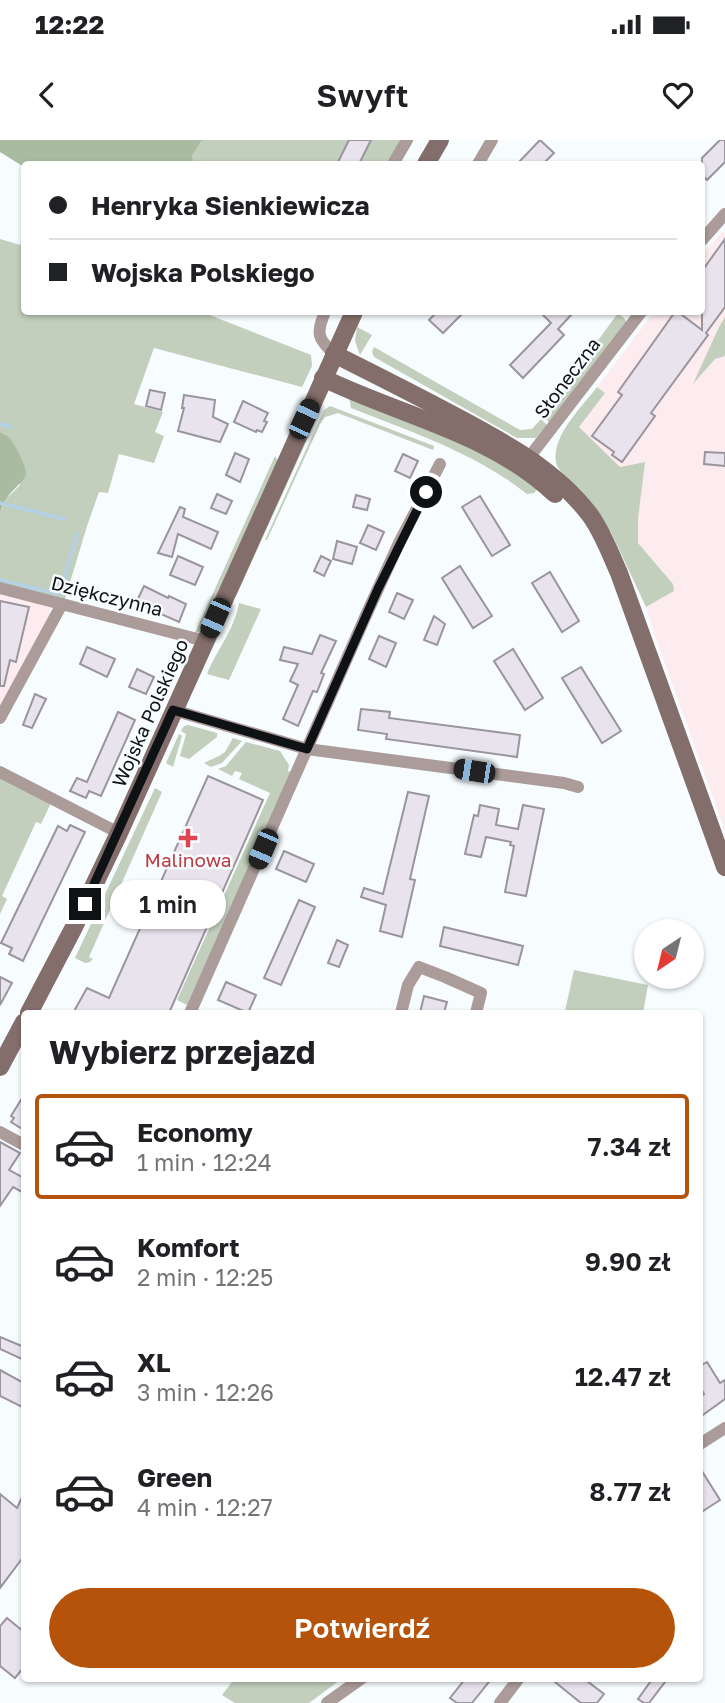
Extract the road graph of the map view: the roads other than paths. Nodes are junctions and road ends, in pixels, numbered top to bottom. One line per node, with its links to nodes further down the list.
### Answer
1 (407, 140): 4 (street)
2 (440, 140): 5 (street)
3 (492, 140): 6 (street)
4 (395, 161)
5 (428, 161)
6 (480, 161)
7 (725, 214): 8 (street)
8 (705, 237)
9 (324, 315): 12 (street)
10 (353, 315): 12 (street, Wojska Polskiego)
11 (639, 315): 14 (street, Słoneczna)
12 (334, 354): 13 (street, Wojska Polskiego); 14 (street)
13 (323, 378): 14 (street); 18 (street, Wojska Polskiego)
14 (525, 463): 25 (street)
15 (440, 464): 21 (street)
16 (0, 588): 17 (street, Dziękczynna)
17 (62, 604): 18 (street, Dziękczynna); 20 (street)
18 (205, 641): 19 (street, Wojska Polskiego)
19 (173, 710): 21 (street); 24 (street, Wojska Polskiego)
20 (0, 718)
21 (307, 749): 23 (street); 27 (street)
22 (0, 772): 24 (street)
23 (578, 787)
24 (119, 833): 26 (street, Wojska Polskiego)
25 (725, 867)
26 (31, 1010)
27 (191, 1010)
28 (402, 1010): 29 (street)
29 (477, 1010)
30 (21, 1028): 31 (street)
31 (0, 1067)
32 (0, 1132): 33 (street)
33 (21, 1143)
34 (725, 1428): 35 (street)
35 (703, 1442)
36 (356, 1682): 38 (street)
37 (516, 1682): 39 (street)
38 (327, 1703)
39 (500, 1703)

